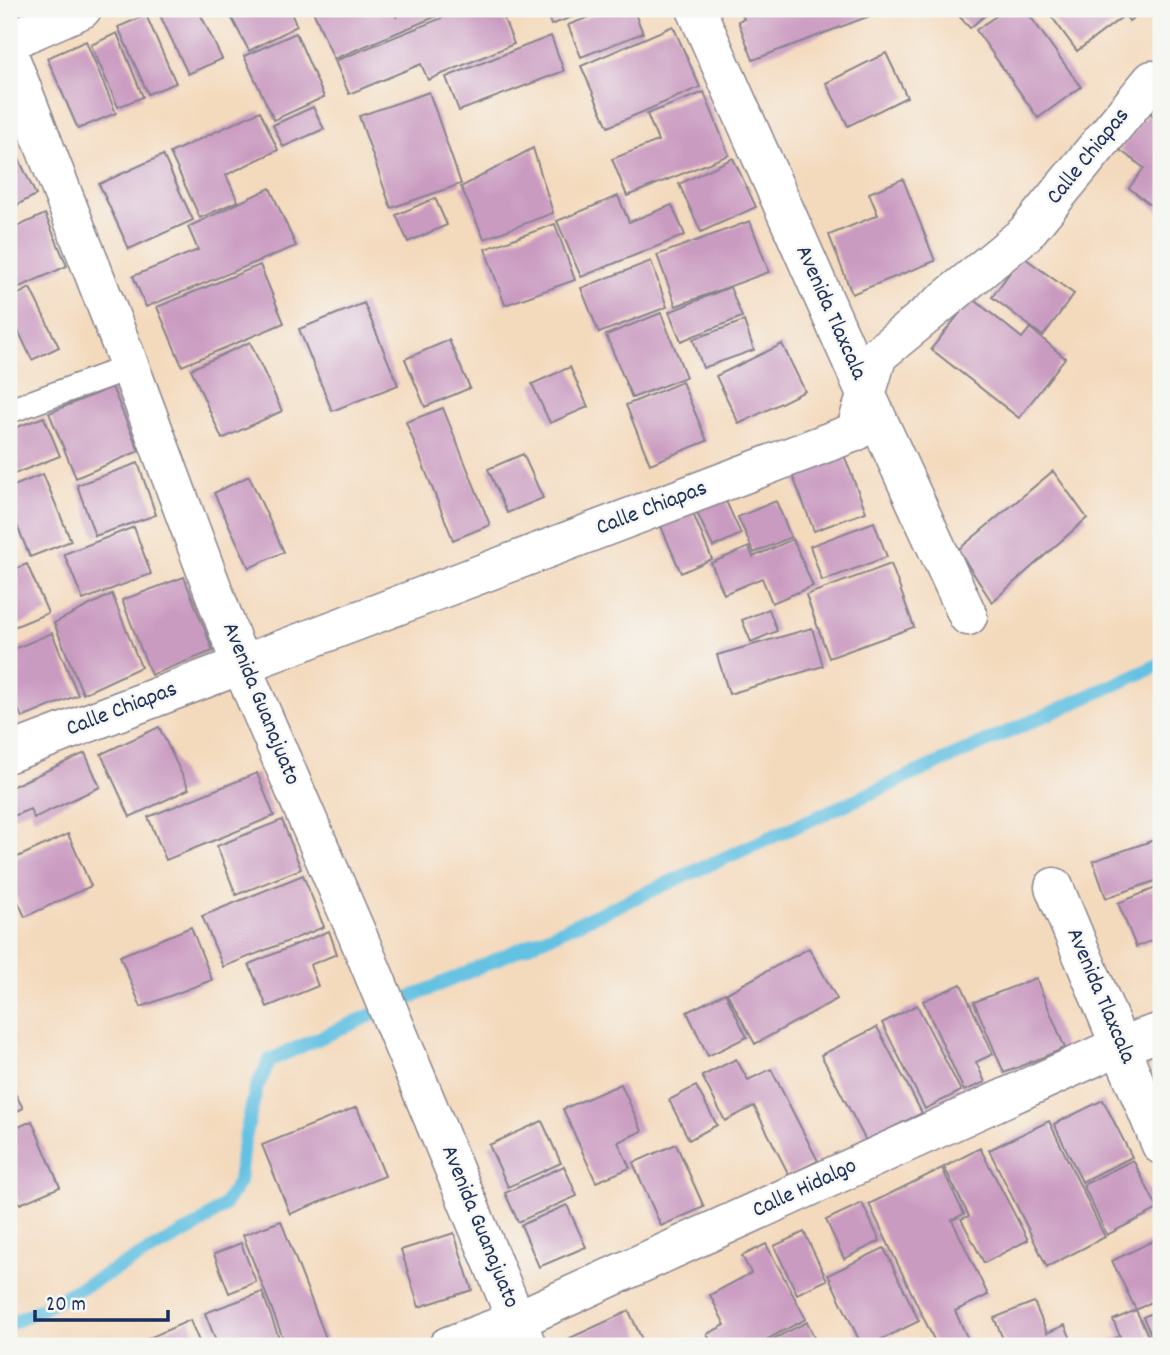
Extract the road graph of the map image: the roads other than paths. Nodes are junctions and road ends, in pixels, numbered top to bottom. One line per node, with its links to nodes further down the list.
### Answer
1 (82, 9): 3 (street)
2 (696, 9): 7 (street, Avenida Tlaxcala)
3 (9, 41)
4 (9, 55): 6 (street, Avenida Guanajuato)
5 (1152, 80): 7 (street, Calle Chiapas)
6 (130, 367): 8 (lane); 10 (street, Avenida Guanajuato)
7 (867, 396): 9 (street, Avenida Tlaxcala); 10 (street, Calle Chiapas)
8 (9, 411)
9 (968, 615)
10 (241, 665): 11 (street, Calle Chiapas); 16 (street, Avenida Guanajuato)
11 (9, 753)
12 (1054, 887): 14 (street, Avenida Tlaxcala)
13 (1161, 1032): 14 (street, Calle Hidalgo)
14 (1121, 1045): 15 (street, Avenida Tlaxcala); 16 (street, Calle Hidalgo)
15 (1161, 1145)
16 (522, 1333): 17 (street, Calle Hidalgo)
17 (449, 1346)

